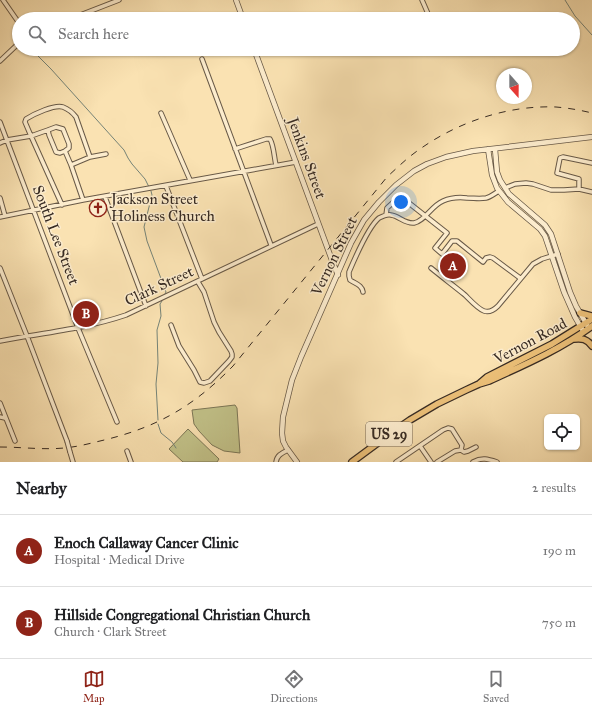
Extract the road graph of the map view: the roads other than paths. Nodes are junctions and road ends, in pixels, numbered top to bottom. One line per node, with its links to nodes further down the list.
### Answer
1 (3, 0): 10 (street)
2 (107, 0): 6 (street)
3 (119, 0): 6 (street)
4 (236, 0): 8 (street)
5 (422, 0): 9 (street)
6 (112, 3): 7 (street)
7 (88, 12)
8 (240, 12)
9 (427, 12)
10 (12, 13)
11 (12, 50): 14 (street)
12 (257, 56): 28 (street, Jenkins Street)
13 (202, 59): 24 (street)
14 (0, 61)
15 (161, 113): 33 (street)
16 (0, 122): 20 (street, South Lee Street)
17 (48, 130): 18 (street); 25 (street); 25 (street)
18 (31, 136): 20 (street); 27 (street); 42 (street)
19 (592, 137): 23 (street, Vernon Street)
20 (7, 140): 21 (street); 43 (street, South Lee Street)
21 (0, 143)
22 (488, 149): 23 (street, Vernon Street); 37 (street); 54 (street, Vernon Street)
23 (494, 149): 35 (street)
24 (235, 150): 31 (street); 32 (street)
25 (65, 151): 30 (street)
26 (106, 154): 27 (street)
27 (90, 157): 30 (street)
28 (296, 162): 31 (street); 48 (street, Jenkins Street)
29 (592, 163): 36 (street)
30 (71, 165): 41 (street)
31 (276, 165): 32 (street)
32 (243, 171): 33 (street); 49 (street)
33 (190, 180): 34 (street)
34 (166, 186): 39 (street); 56 (street)
35 (505, 188): 36 (street); 37 (street); 50 (street)
36 (579, 189): 38 (street)
37 (499, 191): 46 (street); 51 (street)
38 (592, 192)
39 (105, 197): 41 (street); 58 (street)
40 (0, 198): 45 (street)
41 (83, 200): 42 (street)
42 (62, 205): 43 (street)
43 (34, 210): 45 (street); 63 (street, South Lee Street)
44 (386, 215): 46 (street); 46 (street); 57 (street)
45 (5, 216): 47 (street)
46 (426, 216): 55 (street)
47 (0, 217)
48 (318, 224): 49 (street, Clark Street); 54 (street, Jenkins Street)
49 (271, 245): 56 (street, Clark Street)
50 (558, 254): 51 (street); 59 (street)
51 (552, 256): 55 (street); 64 (street)
52 (0, 268): 65 (street)
53 (431, 268): 55 (street)
54 (338, 275): 77 (street, Vernon Street)
55 (520, 278)
56 (200, 280): 58 (street, Clark Street); 62 (street)
57 (363, 292)
58 (146, 306): 63 (street, Clark Street)
59 (580, 313): 60 (main road); 64 (street)
60 (592, 316)
61 (592, 319): 64 (main road, Vernon Road / US 29)
62 (171, 325)
63 (78, 328): 65 (street, Clark Street); 73 (street, South Lee Street)
64 (587, 328): 66 (main road, Vernon Road / US 29); 68 (street); 69 (main road, Vernon Road / US 29)
65 (27, 336): 67 (street, Clark Street); 80 (street, bridge)
66 (572, 340): 68 (main road); 69 (main road, Vernon Road / US 29)
67 (0, 341)
68 (592, 346)
69 (479, 384): 84 (main road, Vernon Road / US 29)
70 (0, 403): 72 (street)
71 (0, 417): 72 (street)
72 (6, 419): 74 (street)
73 (117, 422)
74 (15, 441)
75 (420, 446): 78 (street); 85 (street); 86 (street)
76 (476, 447): 78 (street)
77 (288, 450): 82 (street); 83 (street, Vernon Street)
78 (461, 450): 87 (street)
79 (127, 451): 81 (street)
80 (73, 462)
81 (131, 462)
82 (276, 462)
83 (297, 462)
84 (352, 462)
85 (396, 462)
86 (431, 462)
87 (437, 462)
88 (473, 462): 89 (street)
89 (497, 462)

